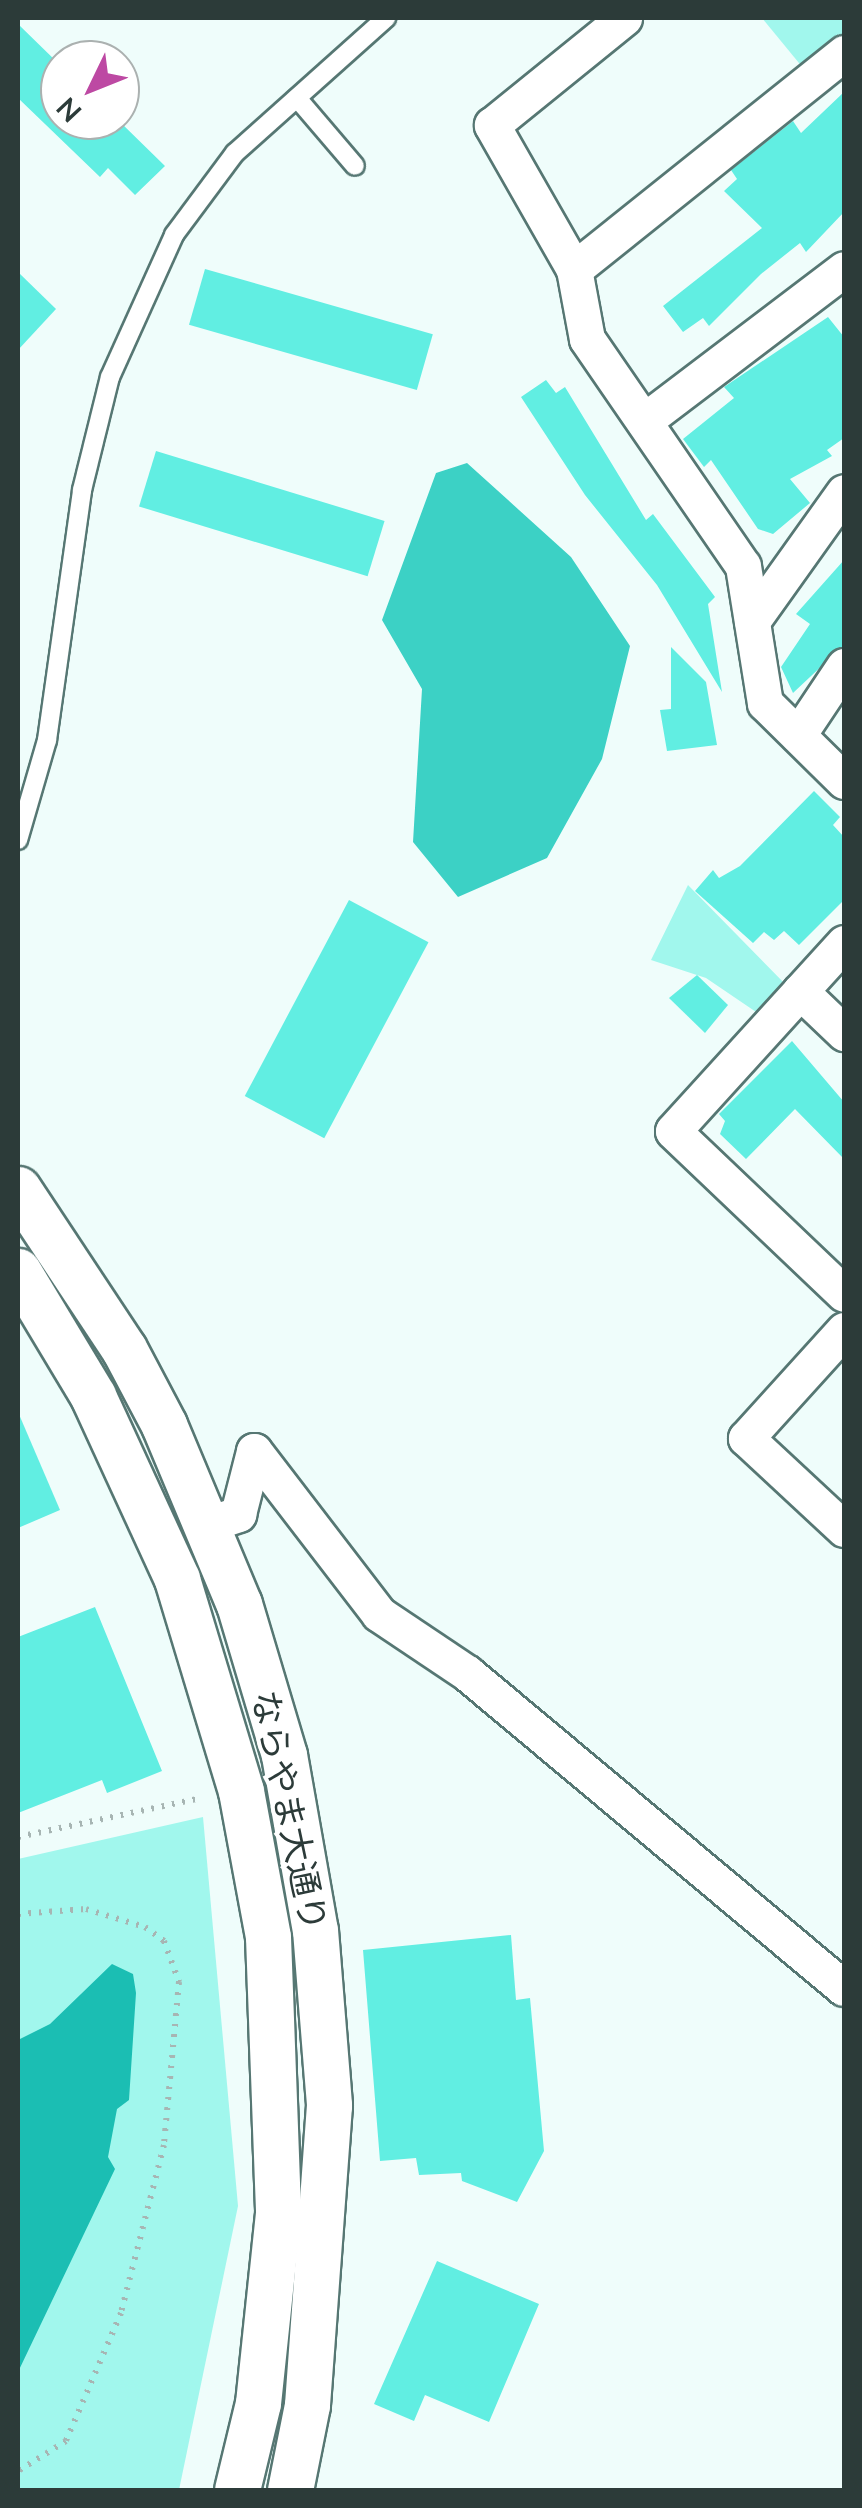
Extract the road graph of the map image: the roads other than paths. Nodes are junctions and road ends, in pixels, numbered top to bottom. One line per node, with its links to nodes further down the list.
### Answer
1 (386, 18): 4 (lane)
2 (624, 18): 6 (street)
3 (844, 53): 6 (street)
4 (297, 98): 5 (lane); 14 (lane)
5 (355, 166)
6 (574, 269): 8 (street)
7 (844, 269): 8 (street)
8 (644, 421): 10 (street)
9 (844, 492): 10 (street)
10 (752, 621): 12 (street)
11 (844, 666): 12 (street)
12 (798, 735): 13 (street)
13 (844, 780)
14 (18, 840)
15 (844, 943): 16 (street)
16 (800, 991): 17 (street); 20 (street)
17 (844, 1032)
18 (18, 1189): 22 (street, ならやま大通り)
19 (18, 1272): 25 (street, ならやま大通り)
20 (844, 1294)
21 (844, 1330): 23 (street)
22 (208, 1524): 24 (street); 26 (street, ならやま大通り)
23 (844, 1529)
24 (844, 1988)
25 (237, 2490)
26 (290, 2490)

